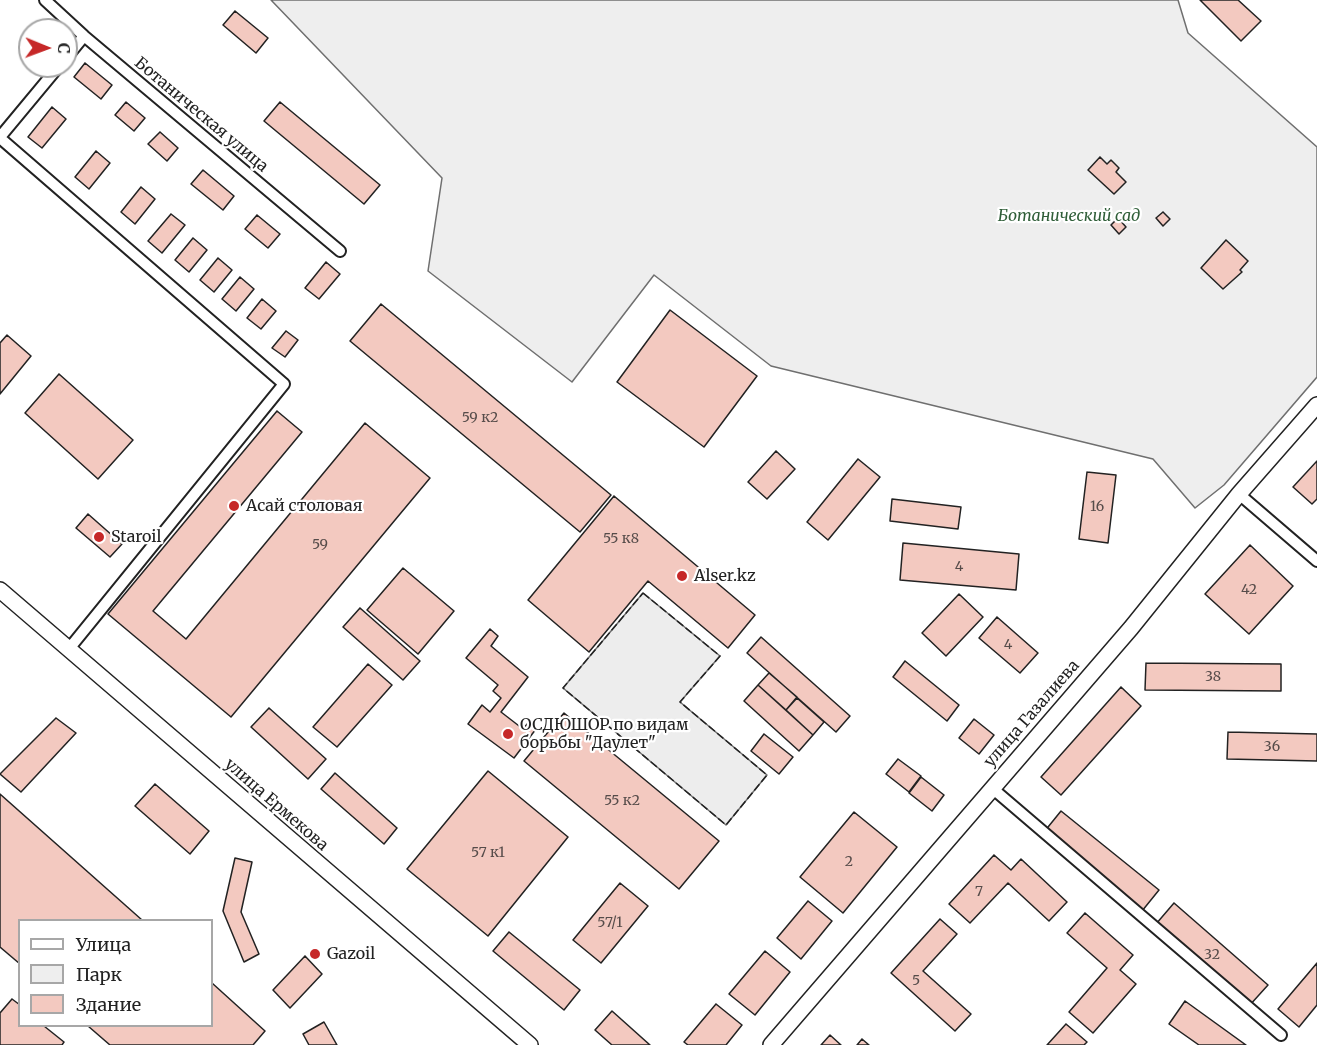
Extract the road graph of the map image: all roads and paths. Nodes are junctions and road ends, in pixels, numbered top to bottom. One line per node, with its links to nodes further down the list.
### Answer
1 (45, 0): 2 (street, Ботаническая улица)
2 (84, 36): 3 (street); 6 (street, Ботаническая улица)
3 (78, 43)
4 (49, 78): 5 (street)
5 (0, 137): 11 (street)
6 (340, 251)
7 (1317, 405): 8 (main road, улица Газалиева)
8 (1239, 494): 9 (street); 12 (main road, улица Газалиева)
9 (1317, 561)
10 (0, 590): 11 (main road, улица Ермекова)
11 (68, 650): 14 (main road, улица Ермекова)
12 (992, 788): 13 (street); 15 (main road, улица Газалиева)
13 (1281, 1035)
14 (531, 1045)
15 (771, 1045)

